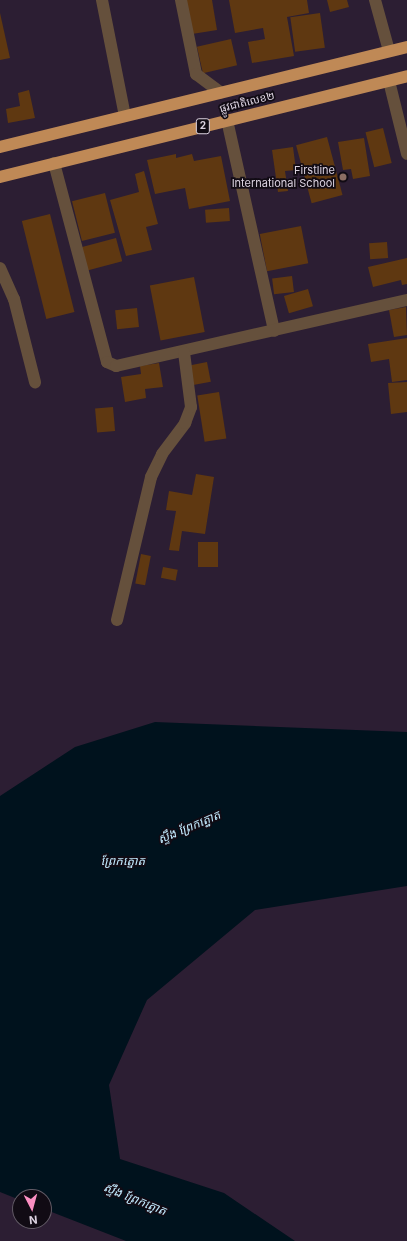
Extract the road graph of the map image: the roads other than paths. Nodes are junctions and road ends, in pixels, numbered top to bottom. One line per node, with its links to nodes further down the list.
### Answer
1 (102, 0): 9 (street)
2 (181, 0): 8 (street)
3 (375, 0): 5 (street)
4 (407, 47): 5 (highway, ផ្លូវជាតិលេខ២)
5 (389, 51): 8 (highway, ផ្លូវជាតិលេខ២)
6 (407, 76): 7 (highway, ផ្លូវជាតិលេខ២ / 2)
7 (389, 81): 10 (highway, ផ្លូវជាតិលេខ២ / 2); 12 (street)
8 (220, 93): 9 (highway, ផ្លូវជាតិលេខ២)
9 (125, 116): 11 (highway, ផ្លូវជាតិលេខ២)
10 (227, 120): 13 (highway, ផ្លូវជាតិលេខ២ / 2); 17 (street)
11 (0, 147)
12 (407, 154)
13 (54, 163): 14 (highway, ផ្លូវជាតិលេខ២ / 2); 18 (street)
14 (0, 177)
15 (0, 268): 19 (street)
16 (407, 300): 17 (street)
17 (274, 331): 18 (street)
18 (184, 352): 20 (street)
19 (35, 382)
20 (117, 620)

